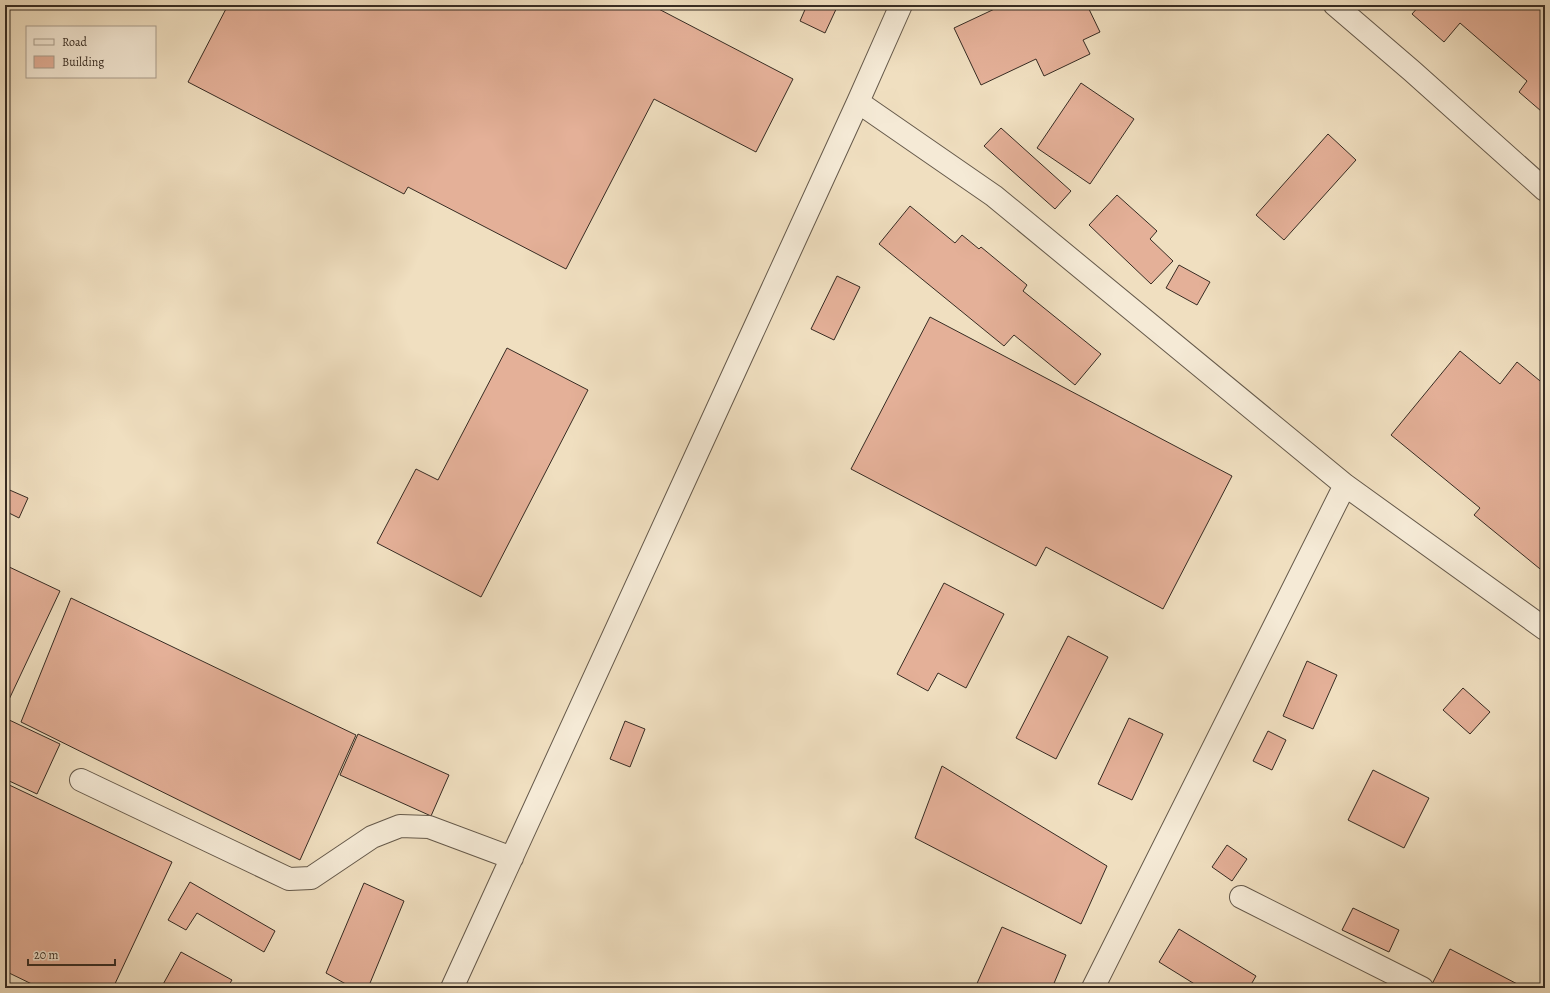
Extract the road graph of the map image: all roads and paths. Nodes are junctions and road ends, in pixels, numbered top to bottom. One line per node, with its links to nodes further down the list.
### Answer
1 (901, 5): 3 (street)
2 (1335, 5): 4 (street)
3 (858, 102): 5 (street); 8 (street)
4 (1545, 190)
5 (1345, 484): 6 (street); 11 (street)
6 (1545, 629)
7 (81, 780): 8 (street)
8 (512, 858): 10 (street)
9 (1240, 897): 12 (street)
10 (452, 988)
11 (1093, 988)
12 (1422, 988)

